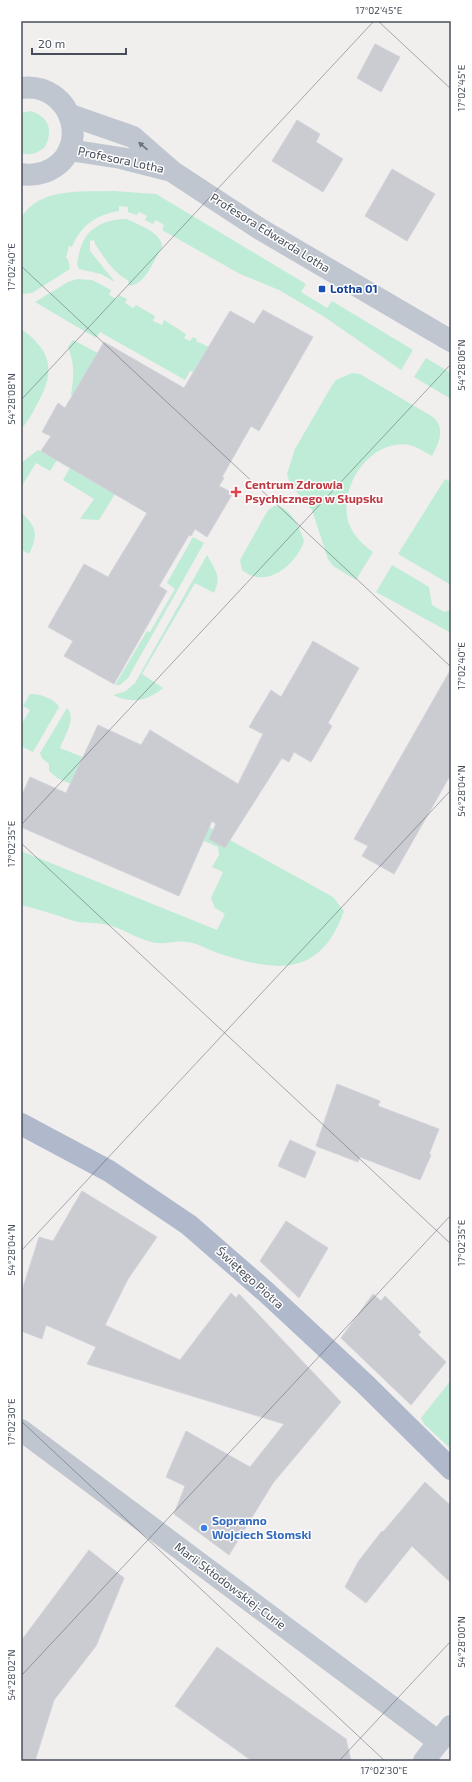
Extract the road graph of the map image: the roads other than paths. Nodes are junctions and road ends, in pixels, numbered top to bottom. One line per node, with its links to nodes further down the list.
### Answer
1 (21, 88): 2 (street)
2 (70, 115): 3 (street); 4 (street, Profesora Lotha, one-way to 2)
3 (69, 150): 4 (street, Profesora Lotha); 5 (street)
4 (173, 172): 6 (street, Profesora Edwarda Lotha)
5 (22, 176)
6 (451, 341)
7 (21, 1124): 9 (main road, Świętego Piotra)
8 (21, 1430): 10 (street, Marii Skłodowskiej-Curie)
9 (451, 1469)
10 (445, 1734): 11 (street)
11 (424, 1761)

